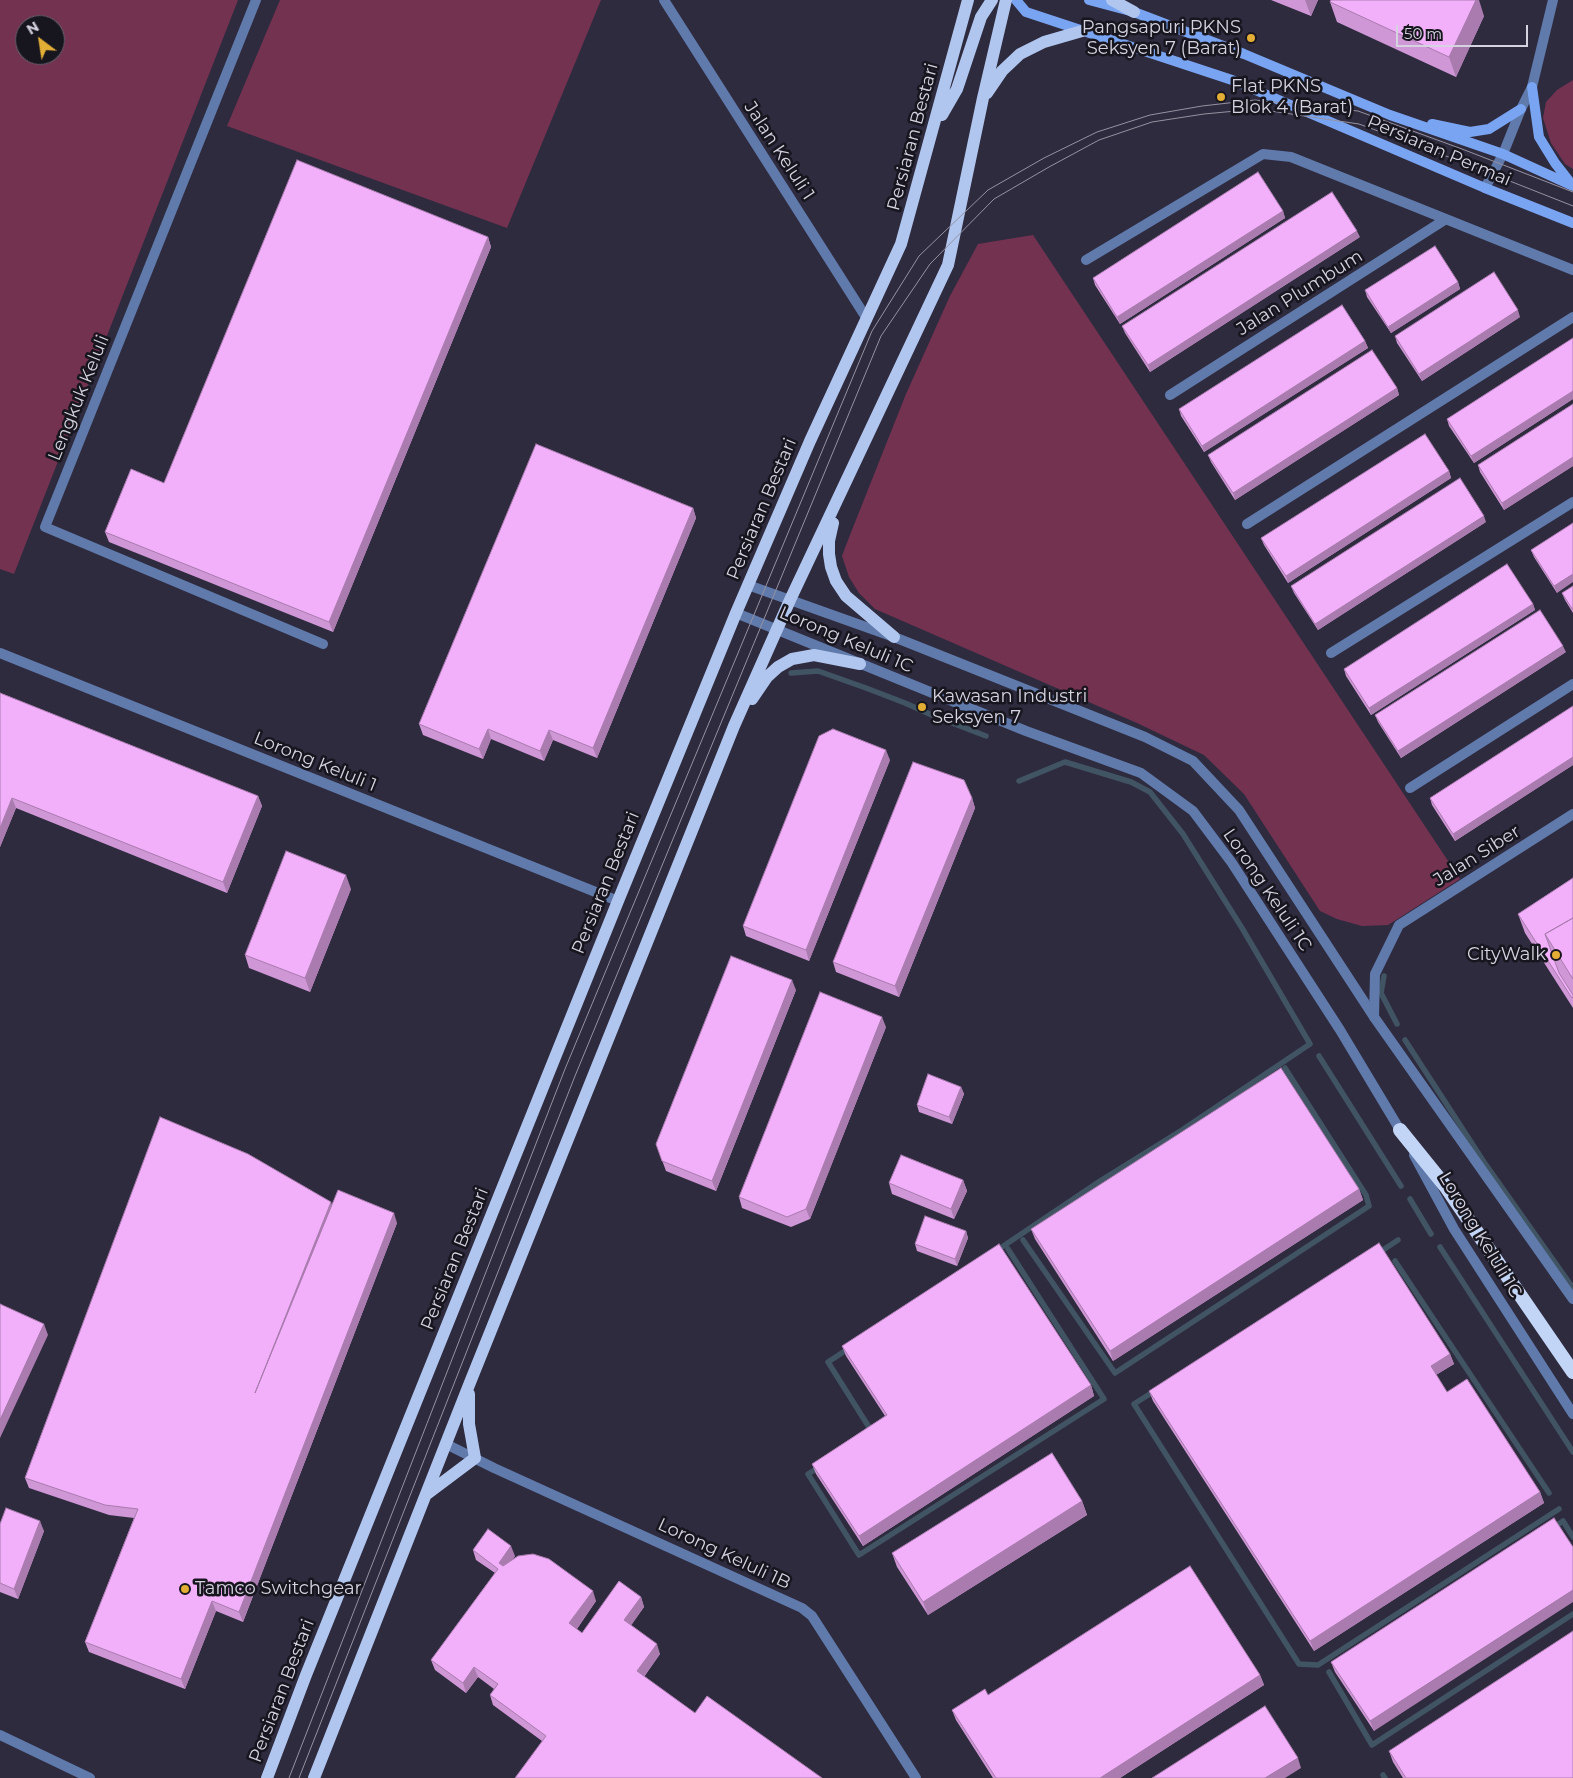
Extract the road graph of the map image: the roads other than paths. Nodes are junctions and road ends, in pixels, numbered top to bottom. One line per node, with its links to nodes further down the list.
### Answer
1 (256, 0): 35 (street, Lengkuk Keluli)
2 (664, 0): 25 (street, Jalan Keluli 1)
3 (968, 0): 16 (main road, Persiaran Bestari)
4 (992, 0): 16 (main road)
5 (1006, 0): 13 (main road)
6 (1016, 0): 11 (main road, Persiaran Permai)
7 (1089, 0): 10 (main road, Persiaran Permai)
8 (1112, 0): 10 (main road)
9 (1553, 0): 12 (street)
10 (1134, 12): 15 (main road, Persiaran Permai)
11 (1082, 31): 13 (main road); 19 (main road, Persiaran Permai)
12 (1532, 87): 14 (street); 18 (main road)
13 (983, 98): 27 (main road)
14 (1521, 109): 15 (main road); 17 (street)
15 (1390, 115): 17 (main road, Persiaran Permai)
16 (933, 130): 25 (main road, Persiaran Bestari)
17 (1503, 154): 18 (main road, Persiaran Permai); 19 (street)
18 (1573, 186)
19 (1485, 188): 21 (main road, Persiaran Permai)
20 (1446, 219): 22 (street); 23 (street); 26 (street, Jalan Plumbum)
21 (1573, 223)
22 (1086, 260)
23 (1573, 270)
24 (1573, 317): 29 (street)
25 (867, 319): 30 (main road, Persiaran Bestari)
26 (1170, 395)
27 (846, 483): 31 (main road); 34 (main road)
28 (1573, 502): 36 (street)
29 (1247, 524)
30 (748, 586): 31 (street, Lorong Keluli 1C); 32 (main road, Persiaran Bestari)
31 (790, 600): 33 (main road); 34 (street, Lorong Keluli 1C)
32 (736, 613): 33 (street, Lorong Keluli 1C); 43 (main road, Persiaran Bestari)
33 (777, 629): 38 (street, Lorong Keluli 1C); 40 (main road)
34 (894, 637): 44 (street, Lorong Keluli 1C)
35 (323, 644)
36 (1331, 653)
37 (0, 654): 43 (street, Lorong Keluli 1)
38 (860, 664): 40 (main road); 45 (street, Lorong Keluli 1C)
39 (1573, 684): 41 (street)
40 (734, 726): 48 (main road)
41 (1410, 788)
42 (1573, 814): 44 (street, Jalan Siber)
43 (618, 901): 54 (main road, Persiaran Bestari)
44 (1374, 1016): 46 (street, Lorong Keluli 1C)
45 (1400, 1130): 47 (highway); 49 (street, Lorong Keluli 1C)
46 (1573, 1298)
47 (1573, 1372)
48 (469, 1386): 50 (main road); 51 (main road)
49 (1573, 1414)
50 (446, 1444): 51 (street, Lorong Keluli 1B); 52 (main road)
51 (476, 1458): 52 (main road); 59 (street, Lorong Keluli 1B)
52 (427, 1494): 58 (main road)
53 (0, 1735): 55 (street)
54 (273, 1764): 56 (main road); 57 (main road, Persiaran Bestari)
55 (90, 1778)
56 (260, 1778)
57 (267, 1778)
58 (314, 1778)
59 (916, 1778)

